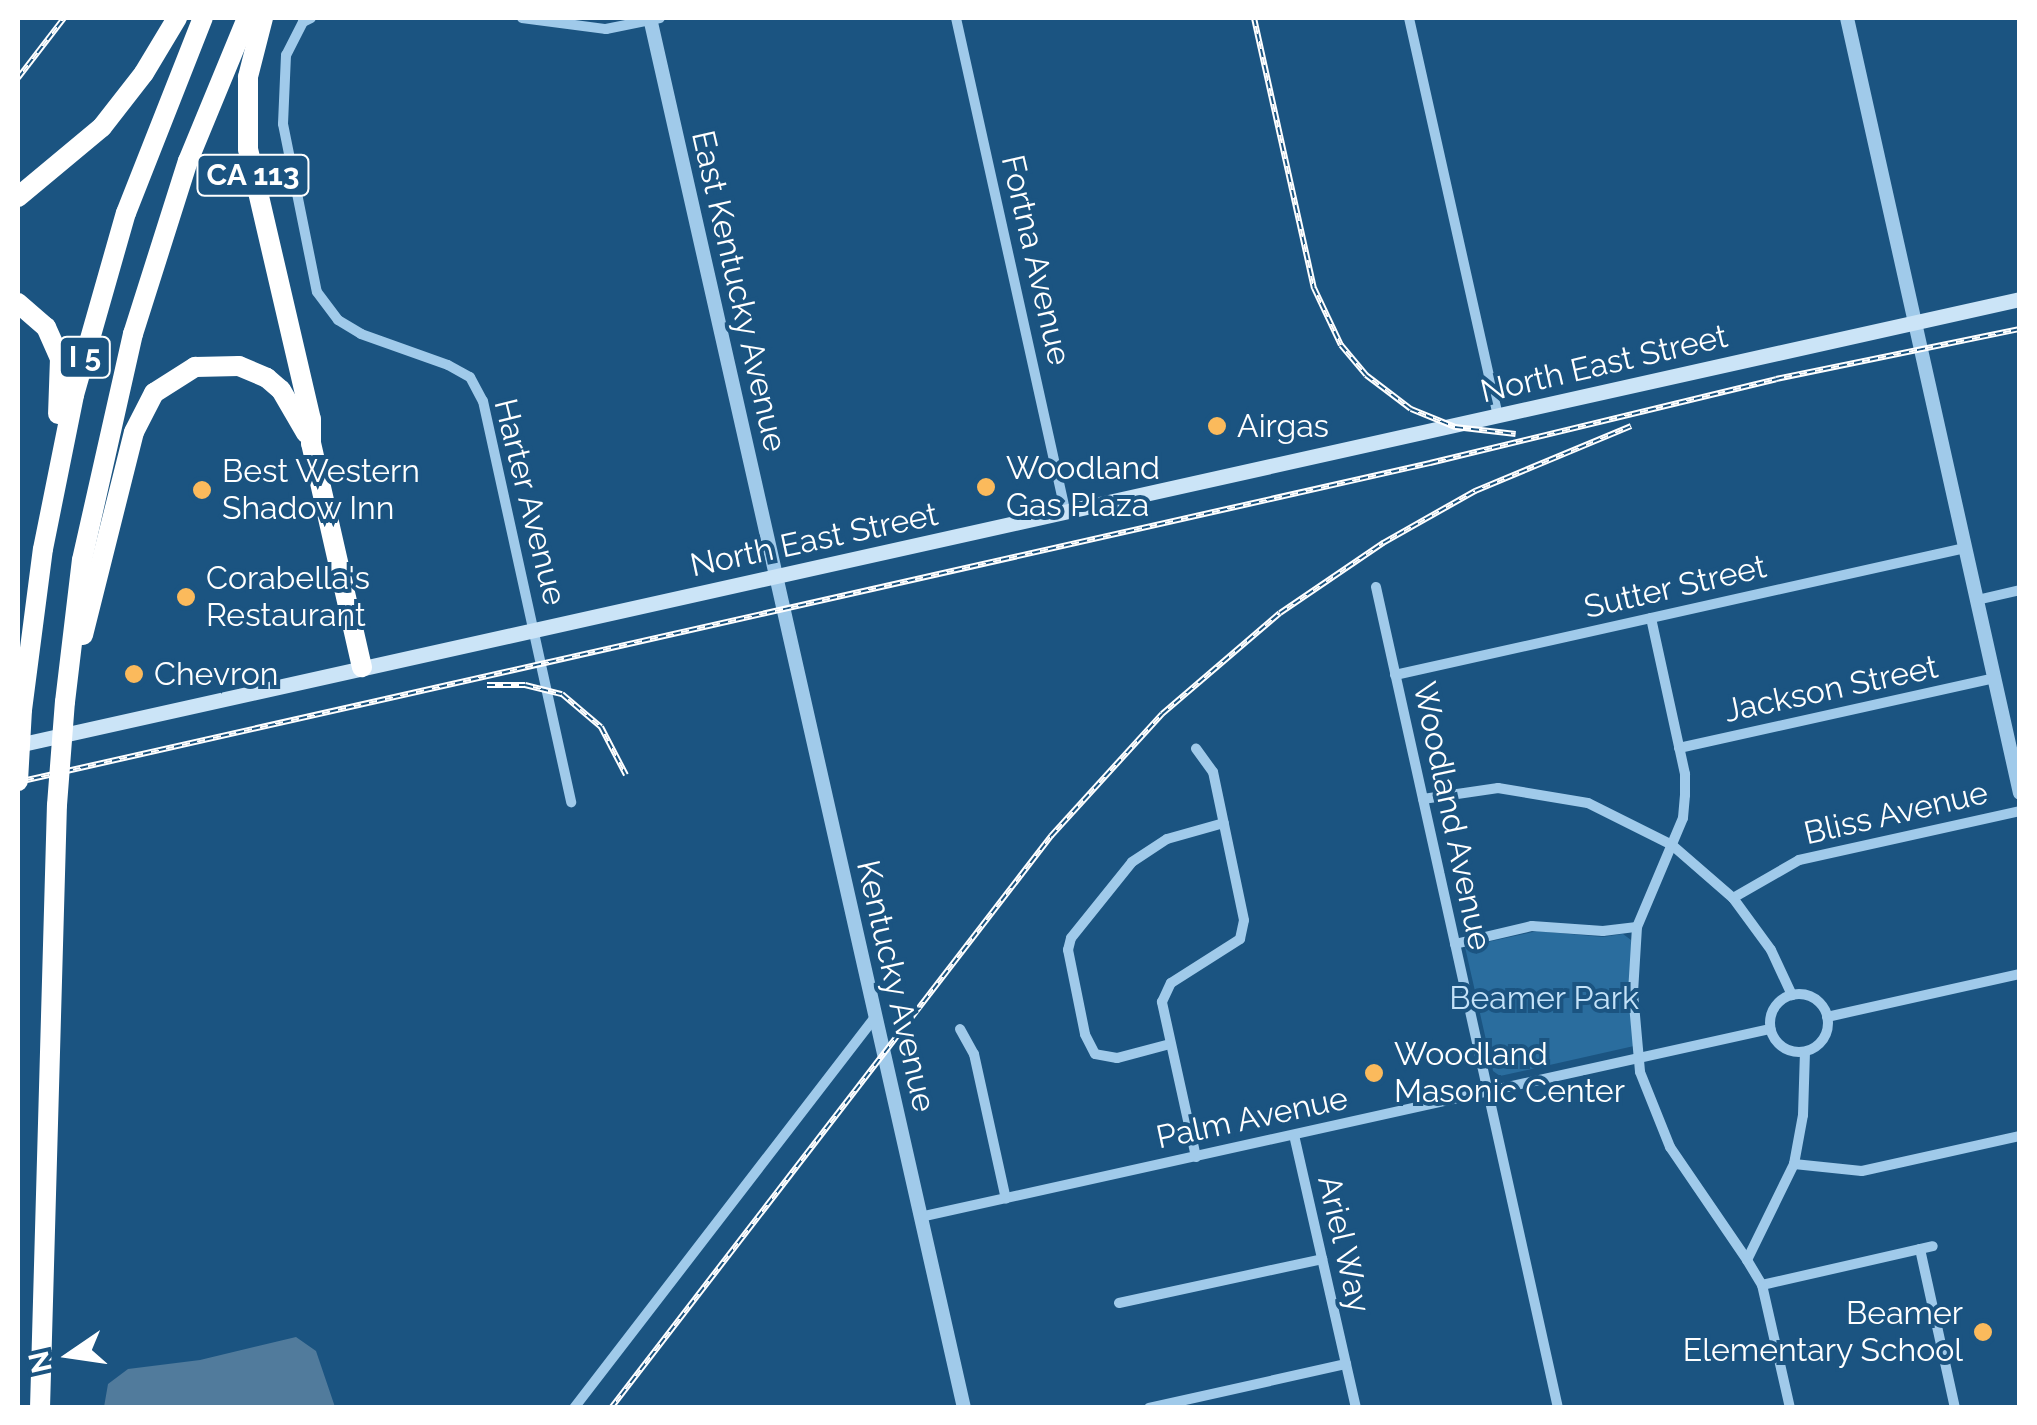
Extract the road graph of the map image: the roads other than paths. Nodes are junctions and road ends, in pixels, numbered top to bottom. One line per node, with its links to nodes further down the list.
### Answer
1 (178, 18): 11 (highway)
2 (203, 18): 19 (highway, I 5)
3 (247, 18): 29 (highway, I 5)
4 (263, 18): 16 (highway, CA 113)
5 (311, 18): 25 (street, Harter Avenue)
6 (522, 18): 7 (street)
7 (654, 18): 20 (street, East Kentucky Avenue)
8 (956, 18): 17 (street, Fortna Avenue)
9 (1409, 18): 15 (street)
10 (1847, 18): 14 (street)
11 (18, 197)
12 (2020, 299): 14 (main road, North East Street)
13 (18, 303): 19 (highway)
14 (1914, 322): 15 (main road, North East Street); 18 (street)
15 (1498, 417): 17 (main road, North East Street)
16 (311, 443): 26 (highway, CA 113); 29 (highway)
17 (1066, 514): 20 (main road, North East Street)
18 (1965, 548): 23 (street); 24 (street, Sutter Street)
19 (43, 549): 33 (highway, I 5, bridge)
20 (776, 576): 25 (main road, North East Street); 45 (street, Kentucky Avenue)
21 (1376, 587): 27 (street, Woodland Avenue)
22 (2020, 590): 23 (street)
23 (1977, 600): 28 (street)
24 (1651, 618): 27 (street, Sutter Street); 32 (street)
25 (535, 629): 26 (main road, North East Street); 36 (street, Harter Avenue)
26 (362, 667): 30 (main road, North East Street)
27 (1396, 675): 35 (street, Woodland Avenue)
28 (1994, 678): 32 (street, Jackson Street); 34 (street)
29 (66, 693): 66 (highway, I 5, bridge)
30 (18, 745)
31 (1196, 748): 38 (street)
32 (1680, 748): 39 (street)
33 (18, 780)
34 (2020, 793)
35 (1423, 798): 39 (street); 42 (street, Woodland Avenue)
36 (571, 802)
37 (2020, 811): 40 (street, Bliss Avenue)
38 (1224, 822): 49 (street); 49 (street)
39 (1672, 845): 40 (street); 41 (street)
40 (1733, 898): 44 (street)
41 (1637, 927): 42 (street); 51 (street)
42 (1455, 944): 52 (street, Woodland Avenue)
43 (2020, 974): 46 (street)
44 (1792, 995): 46 (street); 48 (street)
45 (875, 1017): 58 (street, Kentucky Avenue); 67 (street)
46 (1827, 1017): 50 (street)
47 (960, 1029): 57 (street)
48 (1770, 1030): 50 (street); 51 (street, Palm Avenue)
49 (1170, 1044): 55 (street)
50 (1805, 1052): 56 (street)
51 (1638, 1058): 52 (street, Palm Avenue); 62 (street)
52 (1488, 1093): 53 (street, Palm Avenue); 71 (street, Woodland Avenue)
53 (1294, 1135): 55 (street, Palm Avenue); 61 (street, Ariel Way)
54 (2020, 1136): 56 (street)
55 (1196, 1156): 57 (street, Palm Avenue)
56 (1794, 1164): 62 (street)
57 (1006, 1199): 58 (street, Palm Avenue)
58 (920, 1217): 68 (street, Kentucky Avenue)
59 (1933, 1246): 60 (street)
60 (1920, 1249): 63 (street); 73 (street)
61 (1322, 1258): 64 (street); 65 (street, Ariel Way)
62 (1748, 1260): 63 (street)
63 (1762, 1285): 72 (street)
64 (1119, 1303)
65 (1346, 1364): 69 (street); 70 (street, Ariel Way)
66 (40, 1408)
67 (574, 1408)
68 (964, 1408)
69 (1150, 1408)
70 (1356, 1408)
71 (1558, 1408)
72 (1790, 1408)
73 (1956, 1408)

